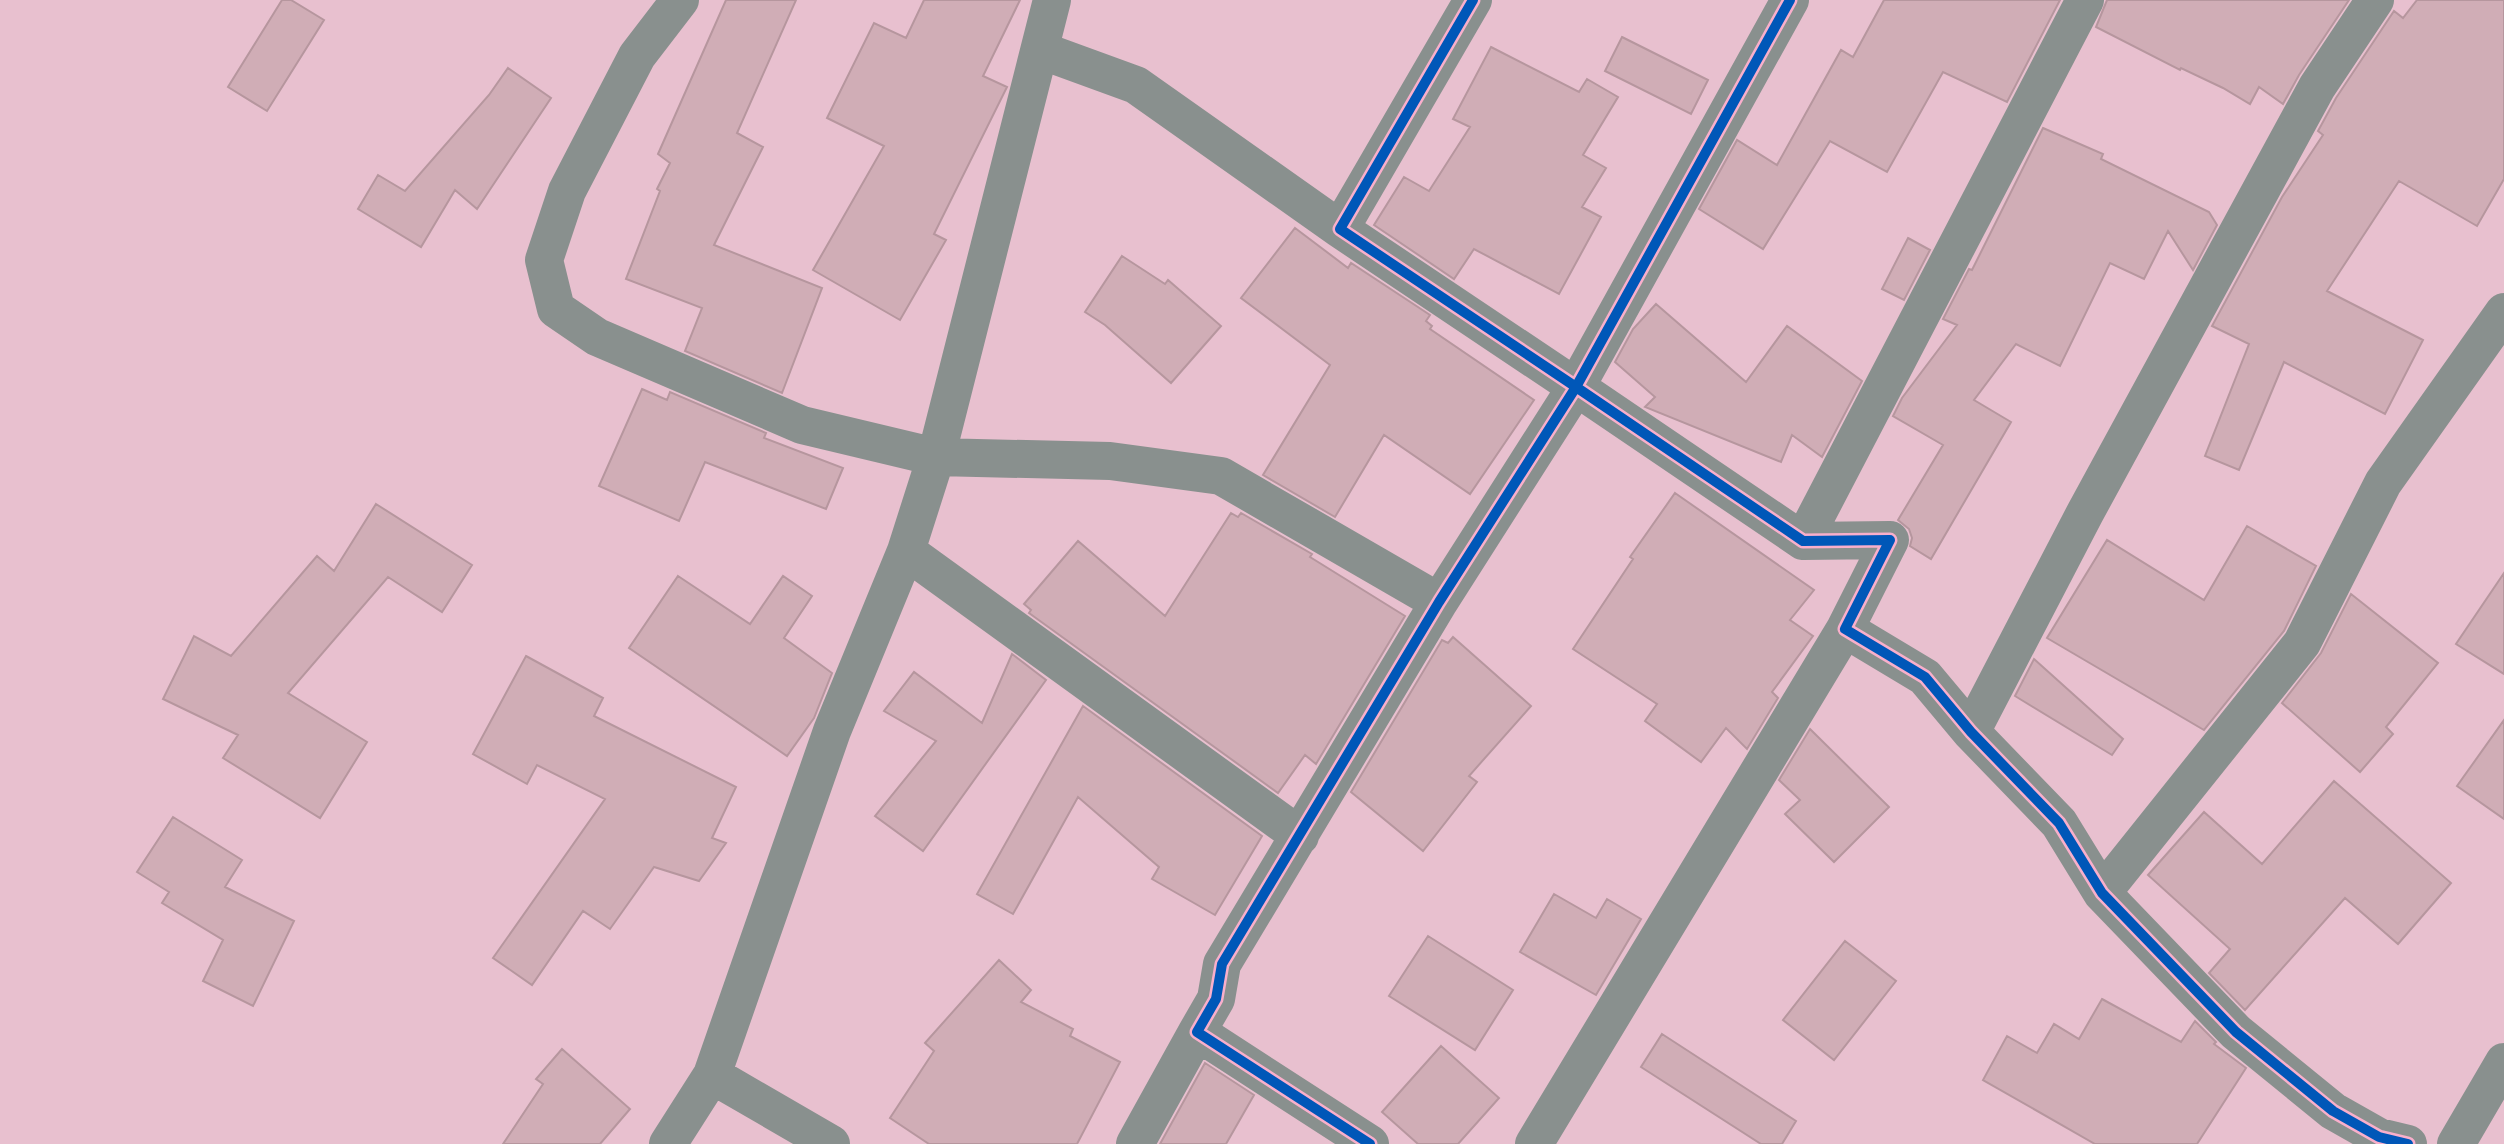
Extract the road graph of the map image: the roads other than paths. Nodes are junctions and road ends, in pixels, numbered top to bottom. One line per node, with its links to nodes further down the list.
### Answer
1 (680, 0): 11 (street)
2 (1052, 0): 7 (street)
3 (1473, 0): 8 (street)
4 (1790, 0): 10 (street)
5 (2085, 0): 12 (street)
6 (2375, 0): 16 (street)
7 (1041, 50): 8 (street); 11 (street)
8 (1340, 229): 10 (street)
9 (2504, 312): 18 (street)
10 (1576, 387): 12 (street); 14 (street)
11 (936, 457): 13 (street); 14 (street)
12 (1803, 541): 15 (street)
13 (906, 551): 17 (street); 21 (street)
14 (1439, 602): 17 (street)
15 (1846, 629): 16 (street); 26 (street)
16 (1971, 732): 18 (street)
17 (1300, 836): 19 (street)
18 (2102, 892): 27 (street)
19 (1197, 1032): 24 (street); 25 (street)
20 (2504, 1062): 28 (street)
21 (712, 1075): 22 (street); 23 (street)
22 (668, 1144)
23 (831, 1144)
24 (1135, 1144)
25 (1370, 1144)
26 (1534, 1144)
27 (2408, 1144)
28 (2456, 1144)

